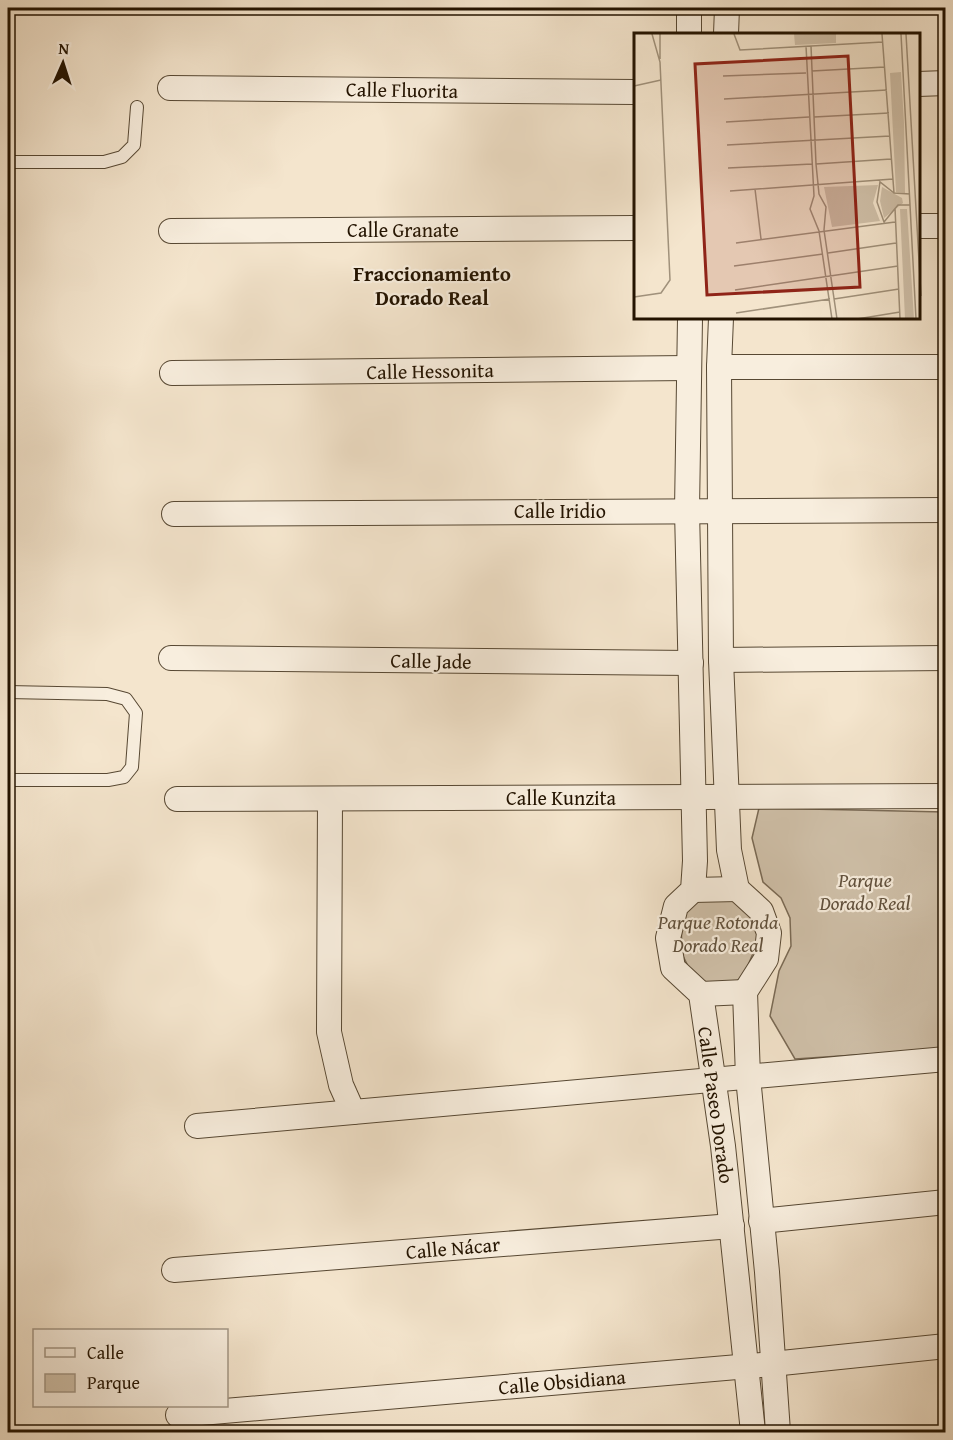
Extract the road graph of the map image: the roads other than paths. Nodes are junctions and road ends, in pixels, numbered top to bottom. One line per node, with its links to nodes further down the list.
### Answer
1 (689, 8): 3 (street)
2 (727, 8): 4 (street)
3 (689, 33)
4 (726, 33)
5 (945, 83): 6 (street)
6 (920, 84)
7 (170, 88): 8 (street, Calle Fluorita)
8 (634, 92)
9 (137, 107): 10 (lane)
10 (8, 162)
11 (920, 226): 12 (street)
12 (945, 226)
13 (634, 228): 14 (street, Calle Granate)
14 (171, 231)
15 (690, 320): 19 (street)
16 (721, 320): 17 (street)
17 (719, 367): 18 (street); 23 (street)
18 (945, 367)
19 (689, 368): 20 (street, Calle Hessonita); 21 (street)
20 (172, 373)
21 (687, 510): 23 (street, Calle Iridio); 24 (street, Calle Iridio); 28 (street)
22 (945, 510): 23 (street, Calle Iridio)
23 (722, 511): 27 (street)
24 (174, 514)
25 (171, 658): 28 (street, Calle Jade)
26 (945, 658): 27 (street)
27 (721, 660): 33 (street)
28 (691, 663): 32 (street)
29 (8, 692): 30 (lane)
30 (8, 780)
31 (945, 796): 33 (street, Calle Kunzita)
32 (695, 798): 33 (street, Calle Kunzita); 35 (street, Calle Kunzita); 37 (street)
33 (727, 798): 36 (street)
34 (177, 799): 35 (street, Calle Kunzita)
35 (330, 799): 43 (street)
36 (737, 889): 37 (street); 38 (street)
37 (693, 890): 39 (street)
38 (745, 992): 39 (street); 41 (street, Calle Paseo Dorado)
39 (701, 994): 42 (street, Calle Paseo Dorado)
40 (945, 1059): 41 (street)
41 (748, 1077): 42 (street); 46 (street, Calle Paseo Dorado)
42 (714, 1079): 43 (street); 47 (street, Calle Paseo Dorado)
43 (353, 1112): 44 (street)
44 (197, 1126)
45 (945, 1202): 46 (street)
46 (761, 1221): 50 (street, Calle Paseo Dorado)
47 (732, 1226): 48 (street, Calle Nácar); 51 (street, Calle Paseo Dorado)
48 (174, 1270)
49 (945, 1346): 50 (street, Calle Obsidiana)
50 (772, 1364): 51 (street, Calle Obsidiana); 54 (street, Calle Paseo Dorado)
51 (747, 1365): 52 (street, Calle Obsidiana); 53 (street, Calle Paseo Dorado)
52 (178, 1415)
53 (753, 1432)
54 (778, 1432)

